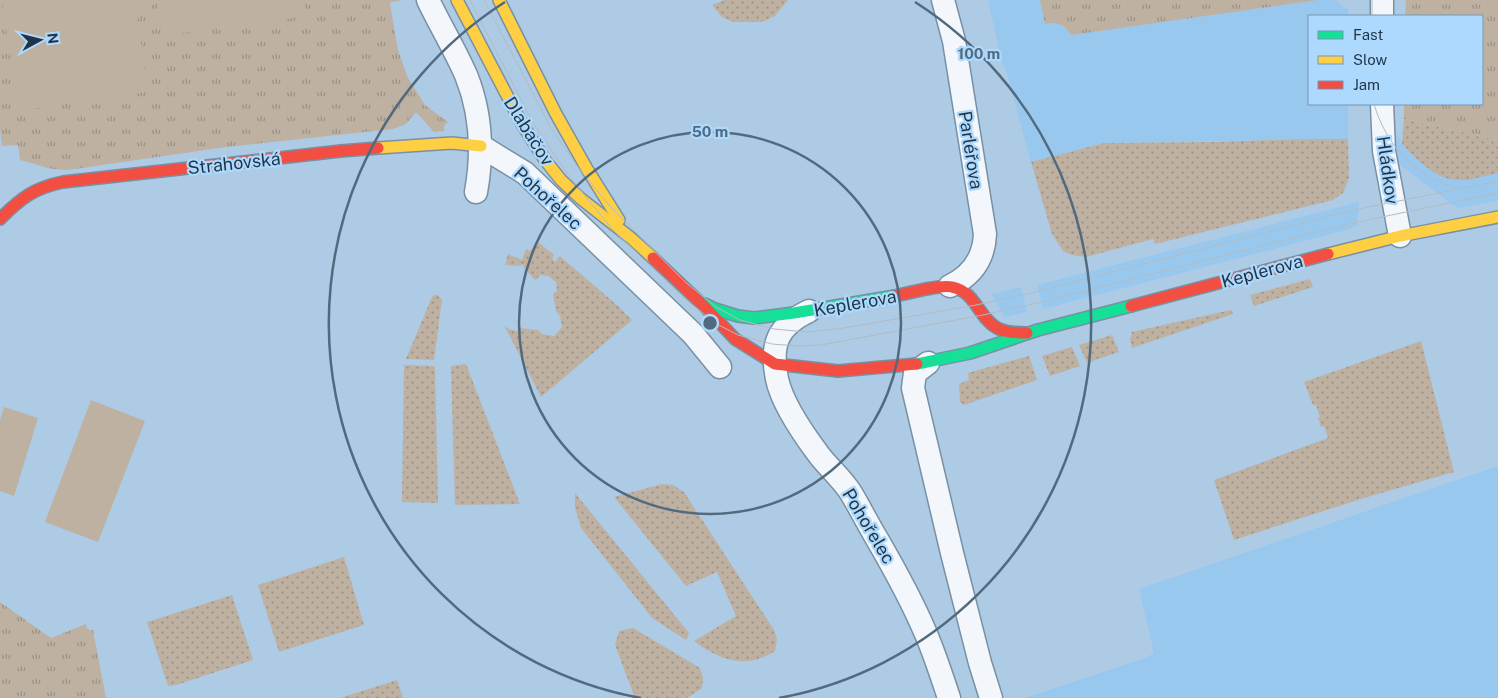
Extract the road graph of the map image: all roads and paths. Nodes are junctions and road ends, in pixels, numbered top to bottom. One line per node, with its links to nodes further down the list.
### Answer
1 (428, 0): 8 (street)
2 (457, 0): 13 (main road, Dlabačov)
3 (499, 0): 13 (main road, Dlabačov)
4 (943, 0): 14 (street, Parléřova)
5 (1382, 0): 6 (street)
6 (1382, 15)
7 (1382, 105): 12 (street, Hládkov)
8 (481, 146): 9 (street); 10 (main road, Strahovská); 20 (street, Pohořelec)
9 (476, 192)
10 (0, 218)
11 (1498, 218): 12 (main road, Keplerova)
12 (1400, 236): 17 (main road, Keplerova)
13 (630, 238): 15 (main road, Dlabačov)
14 (950, 286): 16 (main road, Keplerova); 17 (main road, Keplerova)
15 (696, 300): 16 (main road, Keplerova); 19 (main road, Dlabačov)
16 (811, 310): 19 (street, Pohořelec)
17 (1028, 333): 18 (main road, Keplerova)
18 (928, 363): 19 (main road, Keplerova); 22 (street)
19 (775, 364): 21 (street, Pohořelec)
20 (720, 366)
21 (949, 698)
22 (991, 698)

